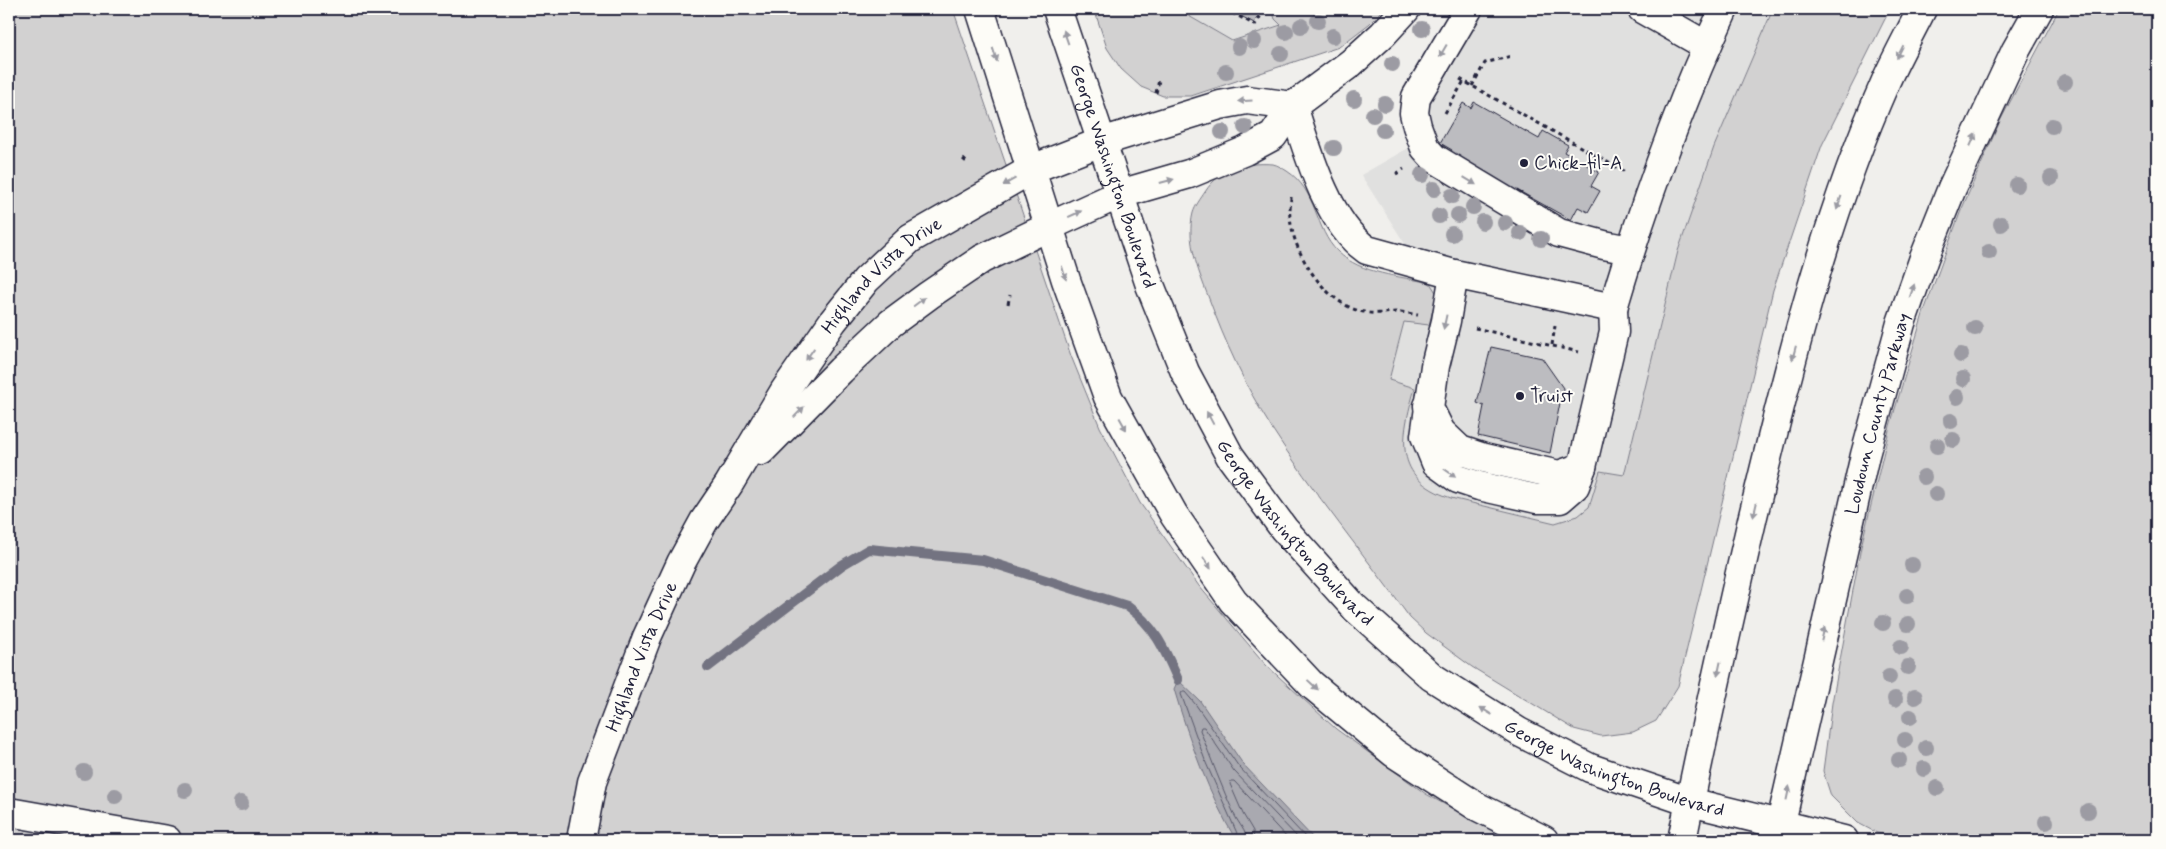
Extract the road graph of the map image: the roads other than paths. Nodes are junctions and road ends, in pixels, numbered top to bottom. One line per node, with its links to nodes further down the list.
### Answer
1 (980, 9): 12 (street, one-way to 12)
2 (1057, 9): 11 (street, George Washington Boulevard, one-way to 2)
3 (1406, 9): 10 (street)
4 (1468, 9): 15 (street, one-way to 15)
5 (1642, 9): 9 (street)
6 (1724, 9): 9 (street)
7 (1922, 9): 19 (street, one-way to 19)
8 (2039, 9): 21 (street, Loudoun County Parkway, one-way to 8)
9 (1707, 46): 15 (street)
10 (1293, 106): 11 (street, Highland Vista Drive, one-way to 11); 13 (street, Highland Vista Drive, one-way to 10); 16 (street)
11 (1102, 142): 12 (street, Highland Vista Drive); 13 (street, George Washington Boulevard)
12 (1032, 169): 14 (street); 18 (street, Highland Vista Drive, one-way to 18)
13 (1120, 194): 14 (street, Highland Vista Drive, one-way to 13); 19 (street, George Washington Boulevard, one-way to 13)
14 (1050, 226): 18 (street, Highland Vista Drive, one-way to 14); 24 (street, one-way to 24)
15 (1630, 250): 17 (street)
16 (1454, 274): 17 (street); 17 (street, one-way to 17)
17 (1613, 308)
18 (729, 484): 23 (street, Highland Vista Drive)
19 (1690, 802): 21 (street, George Washington Boulevard); 25 (street)
20 (9, 812): 22 (street)
21 (1779, 832): 26 (street, George Washington Boulevard)
22 (167, 840)
23 (581, 840)
24 (1544, 840)
25 (1682, 840)
26 (1844, 840)

